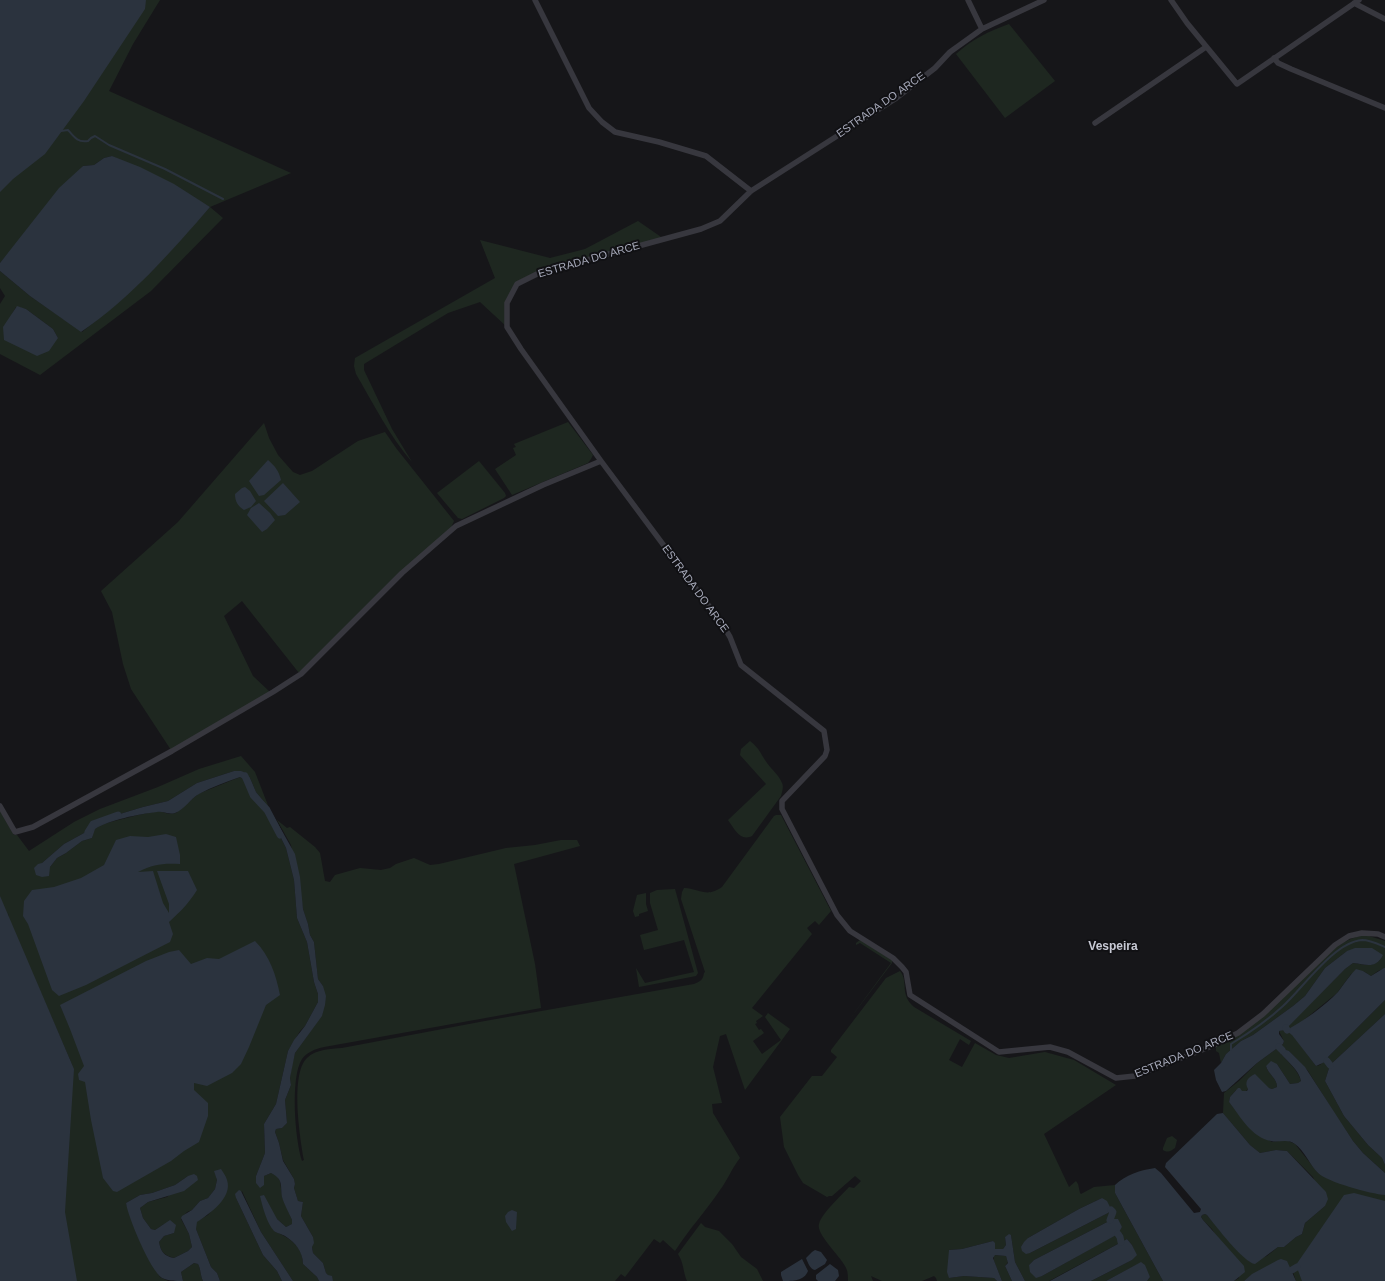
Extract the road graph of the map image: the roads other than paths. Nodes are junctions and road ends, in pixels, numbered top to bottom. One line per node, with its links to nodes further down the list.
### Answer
1 (535, 0): 12 (street)
2 (968, 0): 7 (street)
3 (1044, 0): 7 (street, ESTRADA DO ARCE)
4 (1171, 0): 8 (street)
5 (1357, 2): 6 (street); 9 (street)
6 (1385, 19)
7 (982, 29): 12 (street, ESTRADA DO ARCE)
8 (1206, 47): 9 (street); 11 (street)
9 (1274, 58): 10 (street)
10 (1385, 108)
11 (1095, 123)
12 (751, 191): 13 (street, ESTRADA DO ARCE)
13 (601, 461): 14 (street); 15 (street, ESTRADA DO ARCE)
14 (0, 806)
15 (1385, 937)

